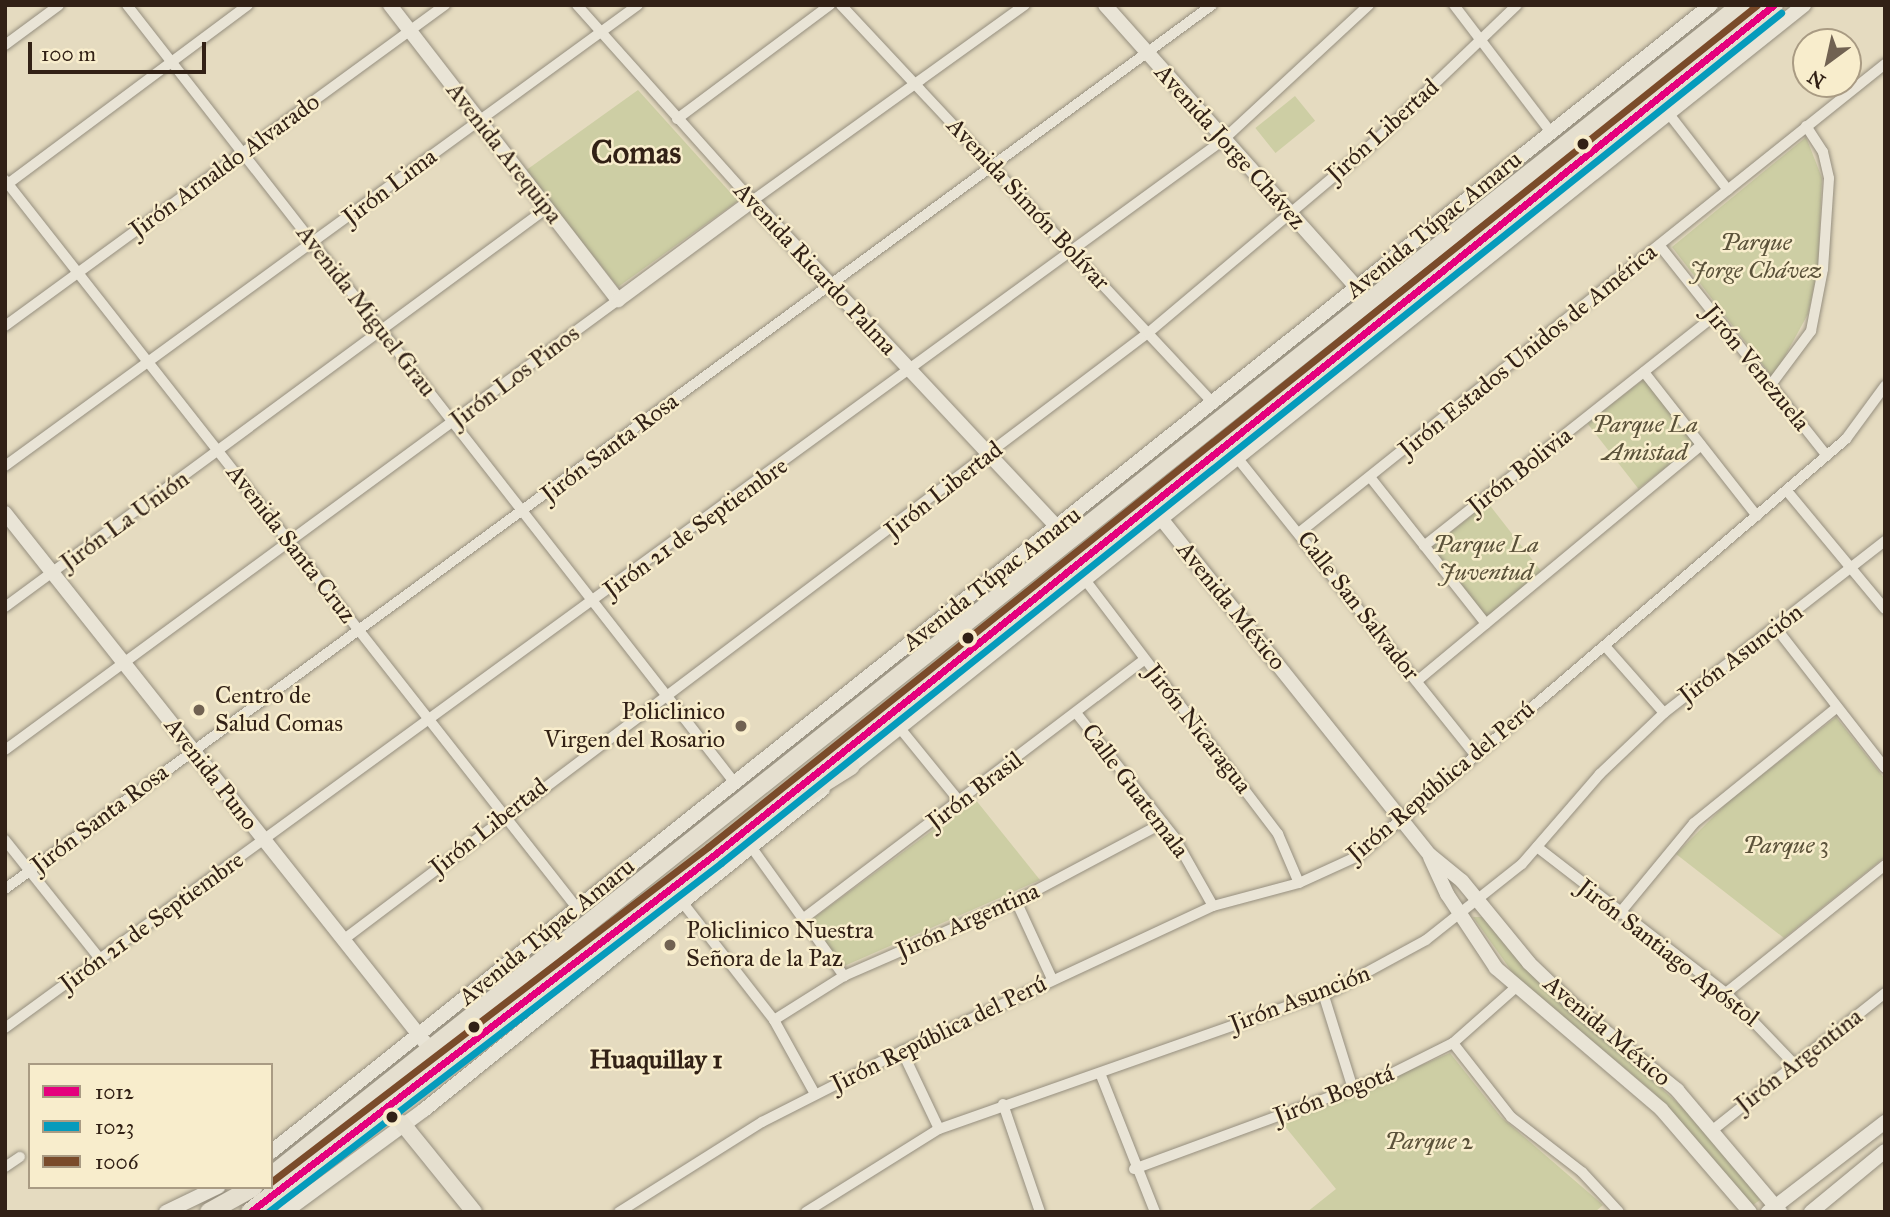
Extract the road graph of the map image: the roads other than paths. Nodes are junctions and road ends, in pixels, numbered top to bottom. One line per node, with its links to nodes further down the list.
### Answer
1 (58, 5): 23 (street)
2 (127, 5): 25 (street, Avenida Miguel Grau)
3 (248, 5): 25 (street)
4 (390, 5): 20 (main road, Avenida Arequipa)
5 (445, 5): 20 (street, Jirón Arnaldo Alvarado)
6 (577, 5): 21 (street, Avenida Ricardo Palma)
7 (638, 5): 21 (street, Jirón Lima)
8 (830, 5): 29 (street)
9 (841, 5): 27 (street, Avenida Simón Bolívar)
10 (1025, 5): 27 (street, Jirón Los Pinos)
11 (1105, 5): 24 (main road, Avenida Jorge Chávez)
12 (1212, 5): 24 (street, Jirón Santa Rosa)
13 (1369, 5): 33 (street, Jirón 21 de Septiembre)
14 (1454, 5): 22 (street)
15 (1517, 5): 22 (street, Jirón Libertad)
16 (1711, 5): 32 (main road, Avenida Túpac Amaru)
17 (1741, 5): 135 (highway, Avenida Túpac Amaru)
18 (1774, 5): 109 (highway, Avenida Túpac Amaru)
19 (1804, 5): 28 (main road)
20 (410, 31): 30 (main road, Avenida Arequipa); 34 (street, Jirón Arnaldo Alvarado)
21 (600, 34): 29 (street, Avenida Ricardo Palma); 30 (street, Jirón Lima)
22 (1482, 41): 32 (street); 40 (street, Jirón Libertad)
23 (5, 45)
24 (1147, 55): 33 (main road, Avenida Jorge Chávez); 35 (street, Jirón Santa Rosa)
25 (171, 62): 34 (street, Avenida Miguel Grau); 36 (street)
26 (1885, 64): 31 (street, Jirón Estados Unidos de América)
27 (916, 85): 35 (street, Avenida Simón Bolívar); 38 (street, Jirón Los Pinos)
28 (1668, 114): 37 (street); 63 (main road)
29 (677, 119): 38 (street, Avenida Ricardo Palma)
30 (479, 120): 39 (main road, Avenida Arequipa); 41 (street, Jirón Lima)
31 (1806, 126): 37 (street, Jirón Estados Unidos de América); 55 (street)
32 (1550, 131): 46 (main road, Avenida Túpac Amaru)
33 (1223, 140): 40 (main road, Avenida Jorge Chávez); 43 (street, Jirón 21 de Septiembre)
34 (243, 153): 41 (street, Avenida Miguel Grau); 44 (street, Jirón Arnaldo Alvarado)
35 (993, 166): 43 (street, Avenida Simón Bolívar); 45 (street, Jirón Santa Rosa)
36 (6, 183): 44 (street, Avenida Santa Cruz)
37 (1728, 190): 42 (street, Jirón Estados Unidos de América)
38 (752, 201): 45 (main road, Avenida Ricardo Palma); 47 (main road, Jirón Los Pinos)
39 (547, 208): 47 (main road, Avenida Arequipa); 50 (street, Jirón La Unión)
40 (1289, 213): 46 (main road, Avenida Jorge Chávez); 51 (street, Jirón Libertad)
41 (314, 245): 50 (street, Avenida Miguel Grau); 52 (street, Jirón Lima)
42 (1660, 246): 48 (street, Jirón Venezuela); 65 (street, Jirón Estados Unidos de América)
43 (1073, 251): 51 (street, Avenida Simón Bolívar); 54 (street, Jirón 21 de Septiembre)
44 (78, 273): 49 (street, Jirón Arnaldo Alvarado); 52 (street, Avenida Santa Cruz)
45 (830, 288): 54 (main road, Avenida Ricardo Palma); 68 (street, Jirón Santa Rosa)
46 (1357, 288): 57 (main road, Avenida Túpac Amaru)
47 (618, 300): 58 (street, Jirón Los Pinos)
48 (1714, 316): 53 (street, Jirón Bolivia); 55 (street, Jirón Venezuela)
49 (5, 326)
50 (383, 332): 58 (street, Avenida Miguel Grau); 60 (street, Jirón La Unión)
51 (1149, 333): 57 (street, Avenida Simón Bolívar); 61 (street, Jirón Libertad)
52 (149, 362): 60 (street, Avenida Santa Cruz); 64 (street, Jirón Lima)
53 (1644, 372): 59 (street); 75 (street, Jirón Bolivia)
54 (911, 373): 61 (main road, Avenida Ricardo Palma); 79 (street, Jirón 21 de Septiembre)
55 (1770, 386): 62 (street, Jirón Venezuela)
56 (1885, 386): 62 (street, Jirón República del Perú)
57 (1214, 404): 71 (main road, Avenida Túpac Amaru)
58 (453, 423): 68 (street, Avenida Miguel Grau); 74 (street, Jirón Los Pinos)
59 (1700, 445): 69 (street); 82 (street)
60 (220, 453): 74 (street, Avenida Santa Cruz); 77 (street, Jirón La Unión)
61 (989, 455): 71 (main road, Avenida Ricardo Palma); 89 (street, Jirón Libertad)
62 (1827, 456): 66 (street, Jirón República del Perú)
63 (1239, 460): 70 (main road); 72 (street, Calle San Salvador)
64 (5, 466)
65 (1370, 477): 72 (street, Jirón Estados Unidos de América); 75 (street)
66 (1787, 491): 69 (street, Jirón República del Perú); 76 (street)
67 (5, 513): 77 (main road, Avenida Puno)
68 (524, 513): 79 (street, Avenida Miguel Grau); 84 (street, Jirón Santa Rosa)
69 (1757, 516): 85 (street, Jirón República del Perú)
70 (1163, 521): 78 (main road); 103 (main road, Avenida México)
71 (1057, 527): 100 (main road, Avenida Túpac Amaru)
72 (1300, 532): 88 (street, Calle San Salvador)
73 (1885, 541): 76 (street, Jirón Asunción)
74 (290, 542): 84 (street, Avenida Santa Cruz); 87 (street, Jirón Los Pinos)
75 (1424, 546): 82 (street)
76 (1852, 568): 81 (street); 83 (street, Jirón Asunción)
77 (52, 573): 80 (street, Jirón La Unión); 87 (main road, Avenida Puno)
78 (1086, 581): 86 (street, Jirón Nicaragua); 94 (main road)
79 (593, 601): 89 (street, Avenida Miguel Grau); 93 (street, Jirón 21 de Septiembre)
80 (5, 607)
81 (1885, 609)
82 (1486, 624): 88 (street)
83 (1776, 628): 90 (street); 91 (street, Jirón Asunción)
84 (358, 629): 93 (street, Avenida Santa Cruz); 96 (street, Jirón Santa Rosa)
85 (1605, 646): 91 (street); 97 (street, Jirón República del Perú)
86 (1144, 660): 92 (street, Jirón Brasil); 113 (street, Jirón Nicaragua)
87 (125, 664): 95 (street, Jirón Los Pinos); 96 (main road, Avenida Puno)
88 (1417, 681): 97 (street, Calle San Salvador)
89 (664, 693): 100 (street, Avenida Miguel Grau); 102 (street, Jirón Libertad)
90 (1837, 707): 99 (street); 121 (street)
91 (1664, 713): 107 (street, Jirón Asunción)
92 (1077, 714): 101 (street, Jirón Brasil); 104 (street, Calle Guatemala)
93 (429, 720): 102 (street, Avenida Santa Cruz); 106 (street, Jirón 21 de Septiembre)
94 (899, 727): 98 (main road); 101 (street)
95 (5, 750)
96 (192, 750): 106 (main road, Avenida Puno); 112 (street, Jirón Santa Rosa)
97 (1475, 755): 103 (street, Jirón República del Perú)
98 (851, 766): 108 (main road); 109 (highway)
99 (1885, 768)
100 (734, 782): 119 (main road, Avenida Túpac Amaru)
101 (960, 802): 122 (street, Jirón Brasil)
102 (504, 815): 119 (street, Avenida Santa Cruz); 123 (street, Jirón Libertad)
103 (1401, 820): 110 (main road, Avenida México); 113 (street, Jirón República del Perú)
104 (1163, 823): 115 (street, Jirón Argentina); 118 (street, Calle Guatemala)
105 (5, 840): 112 (street)
106 (264, 840): 123 (main road, Avenida Puno); 124 (street, Jirón 21 de Septiembre)
107 (1537, 847): 116 (street, Jirón Asunción); 121 (street, Jirón Santiago Apóstol)
108 (752, 848): 117 (main road); 122 (street)
109 (714, 855): 137 (highway, Avenida Túpac Amaru)
110 (1430, 855): 116 (main road, Avenida México); 120 (main road, Avenida México)
111 (1885, 865): 129 (street)
112 (30, 871): 114 (street, Jirón Santa Rosa); 124 (street)
113 (1299, 883): 118 (street, Jirón República del Perú)
114 (5, 889)
115 (1016, 901): 125 (street, Jirón Argentina); 126 (street)
116 (1480, 901): 120 (street, Jirón Asunción); 146 (main road, Avenida México)
117 (683, 903): 131 (street); 143 (main road)
118 (1213, 906): 126 (street, Jirón República del Perú)
119 (577, 908): 133 (main road, Avenida Túpac Amaru)
120 (1459, 913): 127 (main road, Avenida México); 128 (street, Jirón Asunción)
121 (1619, 914): 129 (street, Jirón Santiago Apóstol)
122 (804, 918): 125 (street)
123 (343, 940): 133 (main road, Avenida Puno)
124 (100, 959): 132 (street, Jirón 21 de Septiembre)
125 (844, 976): 131 (street, Jirón Argentina)
126 (1052, 979): 136 (street, Jirón República del Perú)
127 (1515, 988): 134 (street, Jirón Bogotá); 166 (main road, Avenida México)
128 (1323, 993): 139 (street, Jirón Asunción); 140 (street)
129 (1726, 993): 138 (street, Jirón Santiago Apóstol)
130 (1885, 993): 138 (street, Jirón Argentina)
131 (774, 1020): 141 (street)
132 (5, 1028)
133 (418, 1035): 135 (main road, Avenida Puno); 147 (main road, Avenida Túpac Amaru)
134 (1453, 1043): 140 (street, Jirón Bogotá); 155 (street)
135 (430, 1049): 137 (main road, Avenida Puno); 152 (highway, Avenida Túpac Amaru)
136 (902, 1051): 141 (street, Jirón República del Perú); 145 (street)
137 (442, 1064): 160 (highway, Avenida Túpac Amaru)
138 (1794, 1064): 146 (street, Jirón Argentina)
139 (1100, 1073): 142 (street, Jirón Asunción); 151 (street)
140 (1353, 1089): 151 (street, Jirón Bogotá)
141 (815, 1094): 162 (street, Jirón República del Perú)
142 (1003, 1104): 145 (street, Jirón Asunción); 164 (street)
143 (402, 1122): 157 (main road); 161 (main road)
144 (1885, 1122): 156 (main road)
145 (939, 1129): 163 (street, Jirón Asunción)
146 (1714, 1129): 156 (main road, Avenida México)
147 (273, 1150)
148 (1885, 1152): 167 (main road)
149 (20, 1157): 150 (street)
150 (5, 1167)
151 (1134, 1169): 165 (street)
152 (273, 1173)
153 (214, 1189): 158 (main road)
154 (250, 1189): 159 (highway)
155 (1613, 1210)
156 (1775, 1210)
157 (472, 1211)
158 (166, 1212)
159 (209, 1212)
160 (250, 1212)
161 (285, 1212)
162 (619, 1212)
163 (806, 1212)
164 (1040, 1212)
165 (1155, 1212)
166 (1750, 1212)
167 (1811, 1212)

